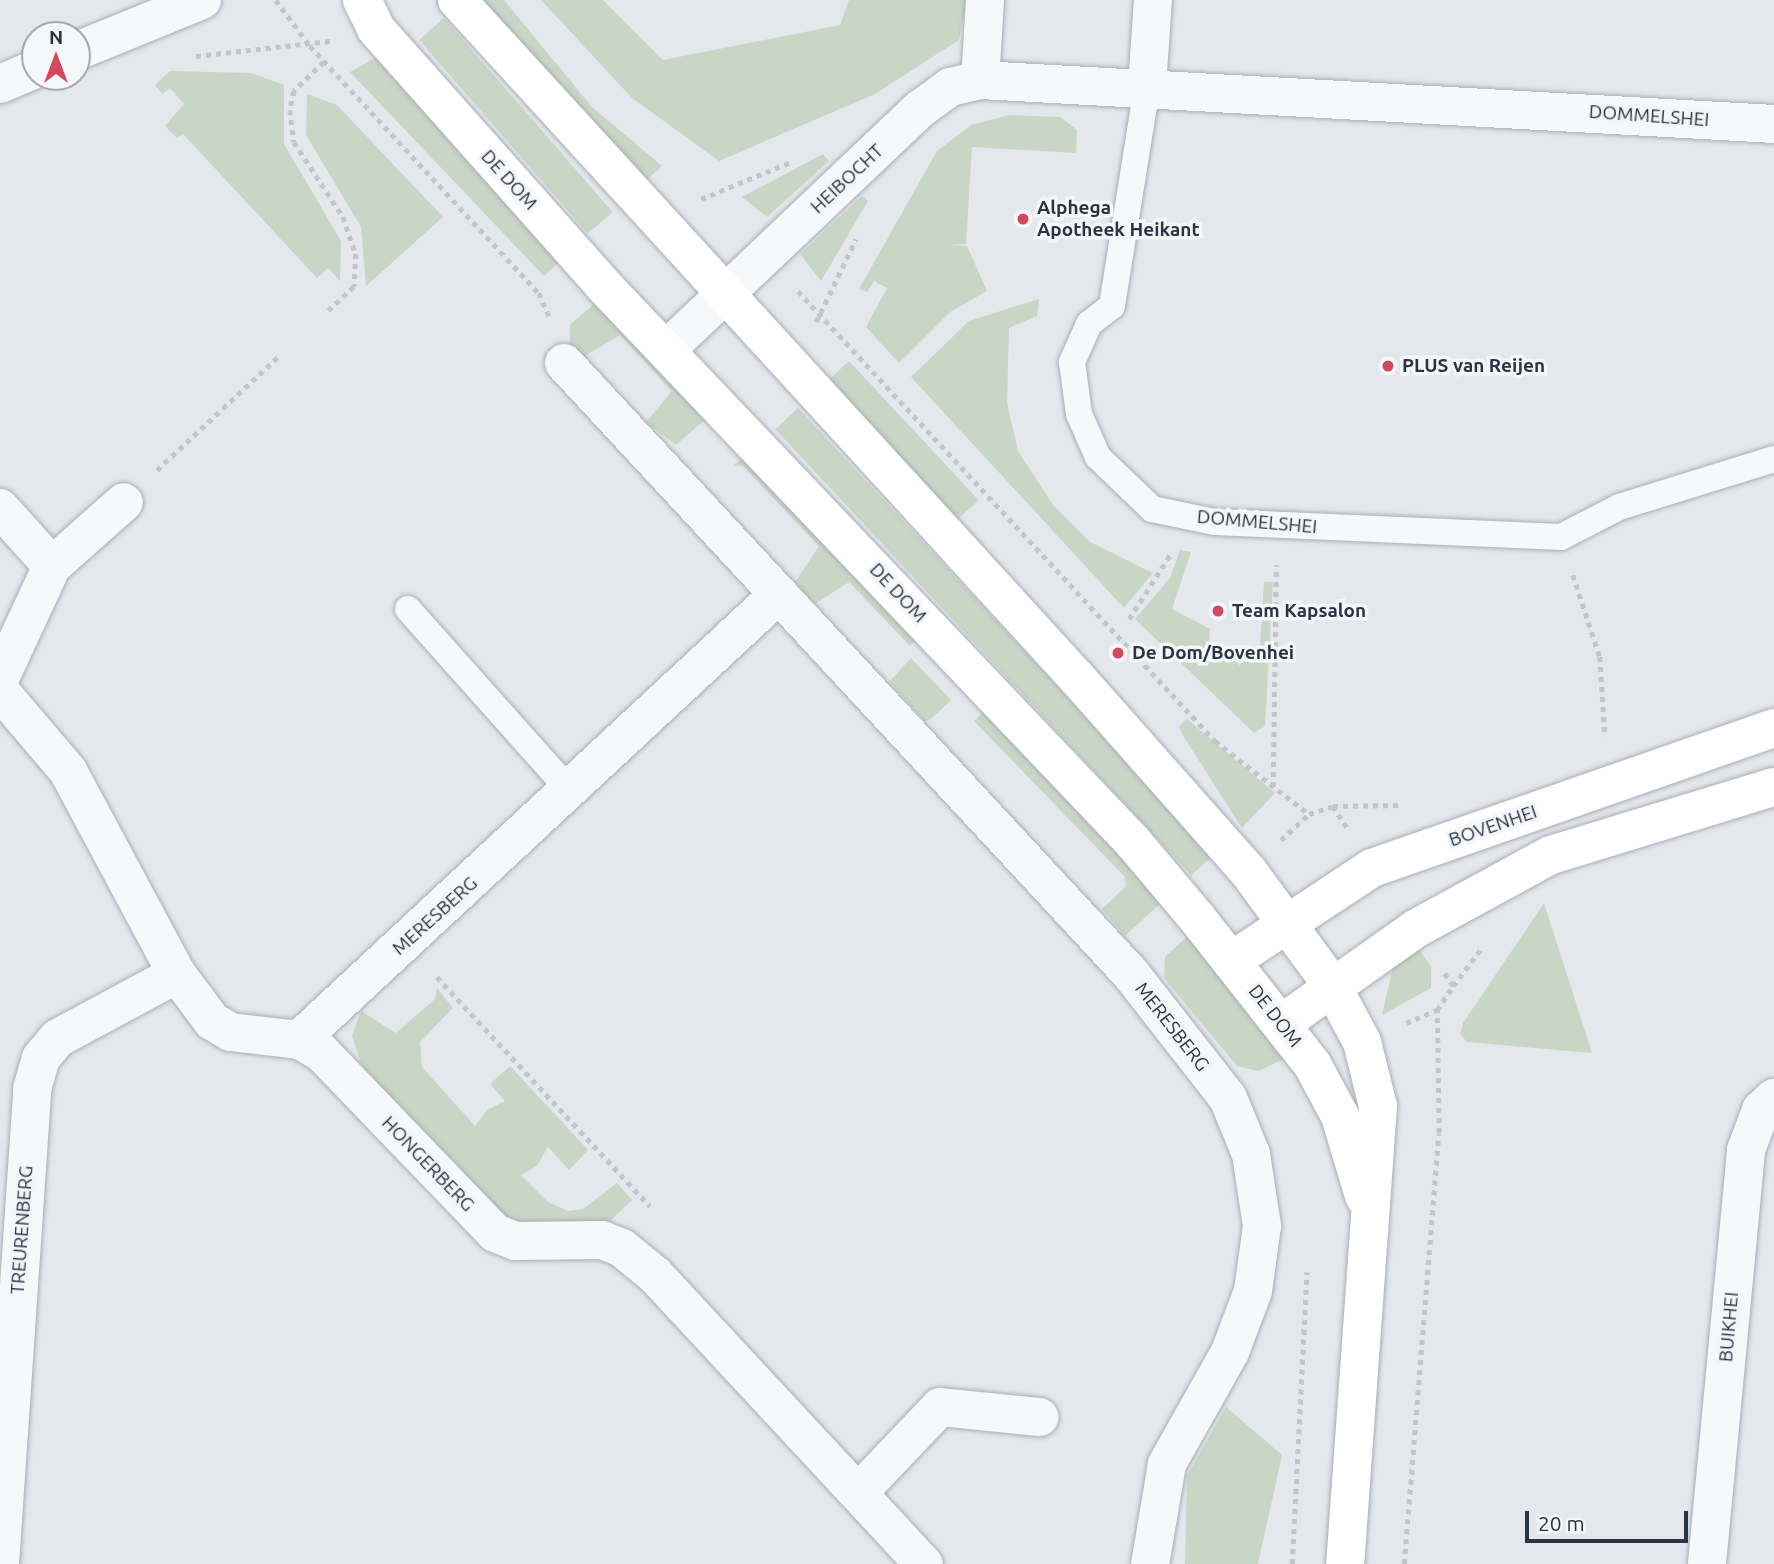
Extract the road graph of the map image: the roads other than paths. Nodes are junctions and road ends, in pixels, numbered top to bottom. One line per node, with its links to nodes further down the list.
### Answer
1 (202, 0): 6 (street)
2 (457, 0): 12 (street, DE DOM)
3 (985, 0): 8 (street)
4 (1153, 0): 10 (street)
5 (369, 15): 13 (street, DE DOM)
6 (91, 45)
7 (21, 75): 9 (street)
8 (980, 80): 10 (street, DOMMELSHEI); 12 (street, HEIBOCHT)
9 (0, 84)
10 (1147, 87): 11 (street, DOMMELSHEI); 15 (lane, DOMMELSHEI)
11 (1774, 124)
12 (722, 297): 13 (street, HEIBOCHT); 26 (street, DE DOM)
13 (666, 350): 27 (street, DE DOM)
14 (564, 363): 19 (street, MERESBERG)
15 (1774, 459)
16 (124, 502): 18 (street)
17 (0, 508): 18 (street)
18 (52, 566): 21 (street)
19 (779, 594): 25 (street, MERESBERG); 38 (street, MERESBERG)
20 (408, 610): 25 (lane)
21 (0, 678)
22 (0, 691): 28 (street, HONGERBERG)
23 (1774, 728): 26 (street, BOVENHEI)
24 (1774, 787): 29 (street)
25 (571, 792): 31 (street, MERESBERG)
26 (1284, 921): 27 (street, BOVENHEI); 29 (street, DE DOM)
27 (1231, 961): 30 (street, DE DOM)
28 (177, 974): 31 (street, HONGERBERG); 36 (street, TREURENBERG)
29 (1331, 984): 30 (street); 33 (street, DE DOM)
30 (1281, 1024): 33 (street, DE DOM)
31 (299, 1040): 35 (street, HONGERBERG)
32 (1774, 1098): 40 (street, BUIKHEI)
33 (1372, 1225): 39 (street, DE DOM)
34 (1039, 1417): 35 (street)
35 (859, 1492): 37 (street)
36 (0, 1564)
37 (924, 1564)
38 (1150, 1564)
39 (1345, 1564)
40 (1707, 1564)

